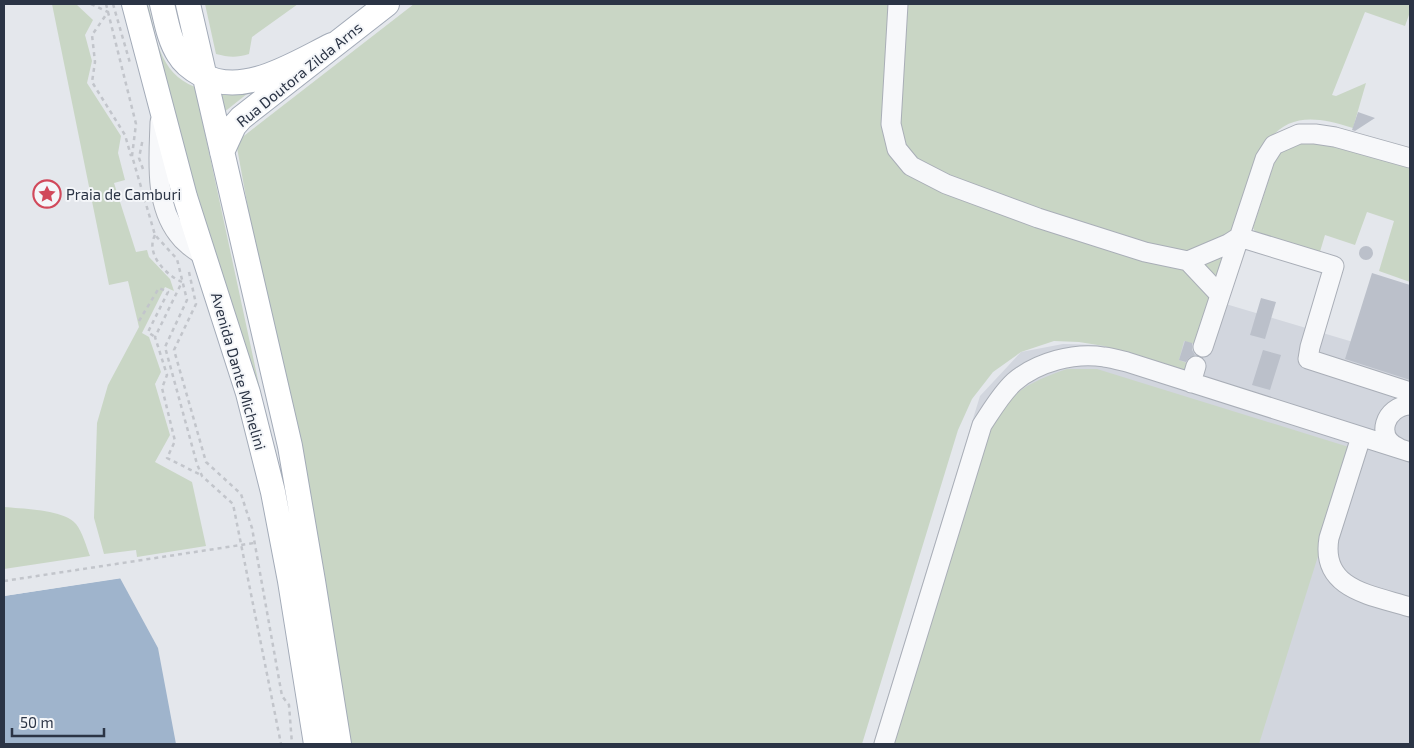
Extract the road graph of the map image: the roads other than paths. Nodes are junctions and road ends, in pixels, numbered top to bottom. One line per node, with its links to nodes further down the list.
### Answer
1 (134, 4): 19 (main road, Avenida Dante Michelini)
2 (162, 4): 7 (main road)
3 (188, 4): 7 (main road, Avenida Dante Michelini)
4 (387, 4): 6 (main road, Rua Doutora Zilda Arns)
5 (898, 4): 11 (lane)
6 (332, 45): 7 (main road); 8 (main road, Rua Doutora Zilda Arns)
7 (206, 77): 8 (main road, Avenida Dante Michelini)
8 (222, 152): 20 (main road, Avenida Dante Michelini)
9 (1410, 158): 10 (lane)
10 (1239, 236): 11 (lane); 12 (lane); 14 (lane)
11 (1188, 261): 12 (lane)
12 (1220, 295): 13 (lane)
13 (1203, 346)
14 (1410, 392)
15 (1410, 405): 17 (lane)
16 (1361, 437): 17 (lane); 18 (lane); 21 (lane)
17 (1408, 450)
18 (1410, 607)
19 (316, 744)
20 (339, 744)
21 (884, 744)

